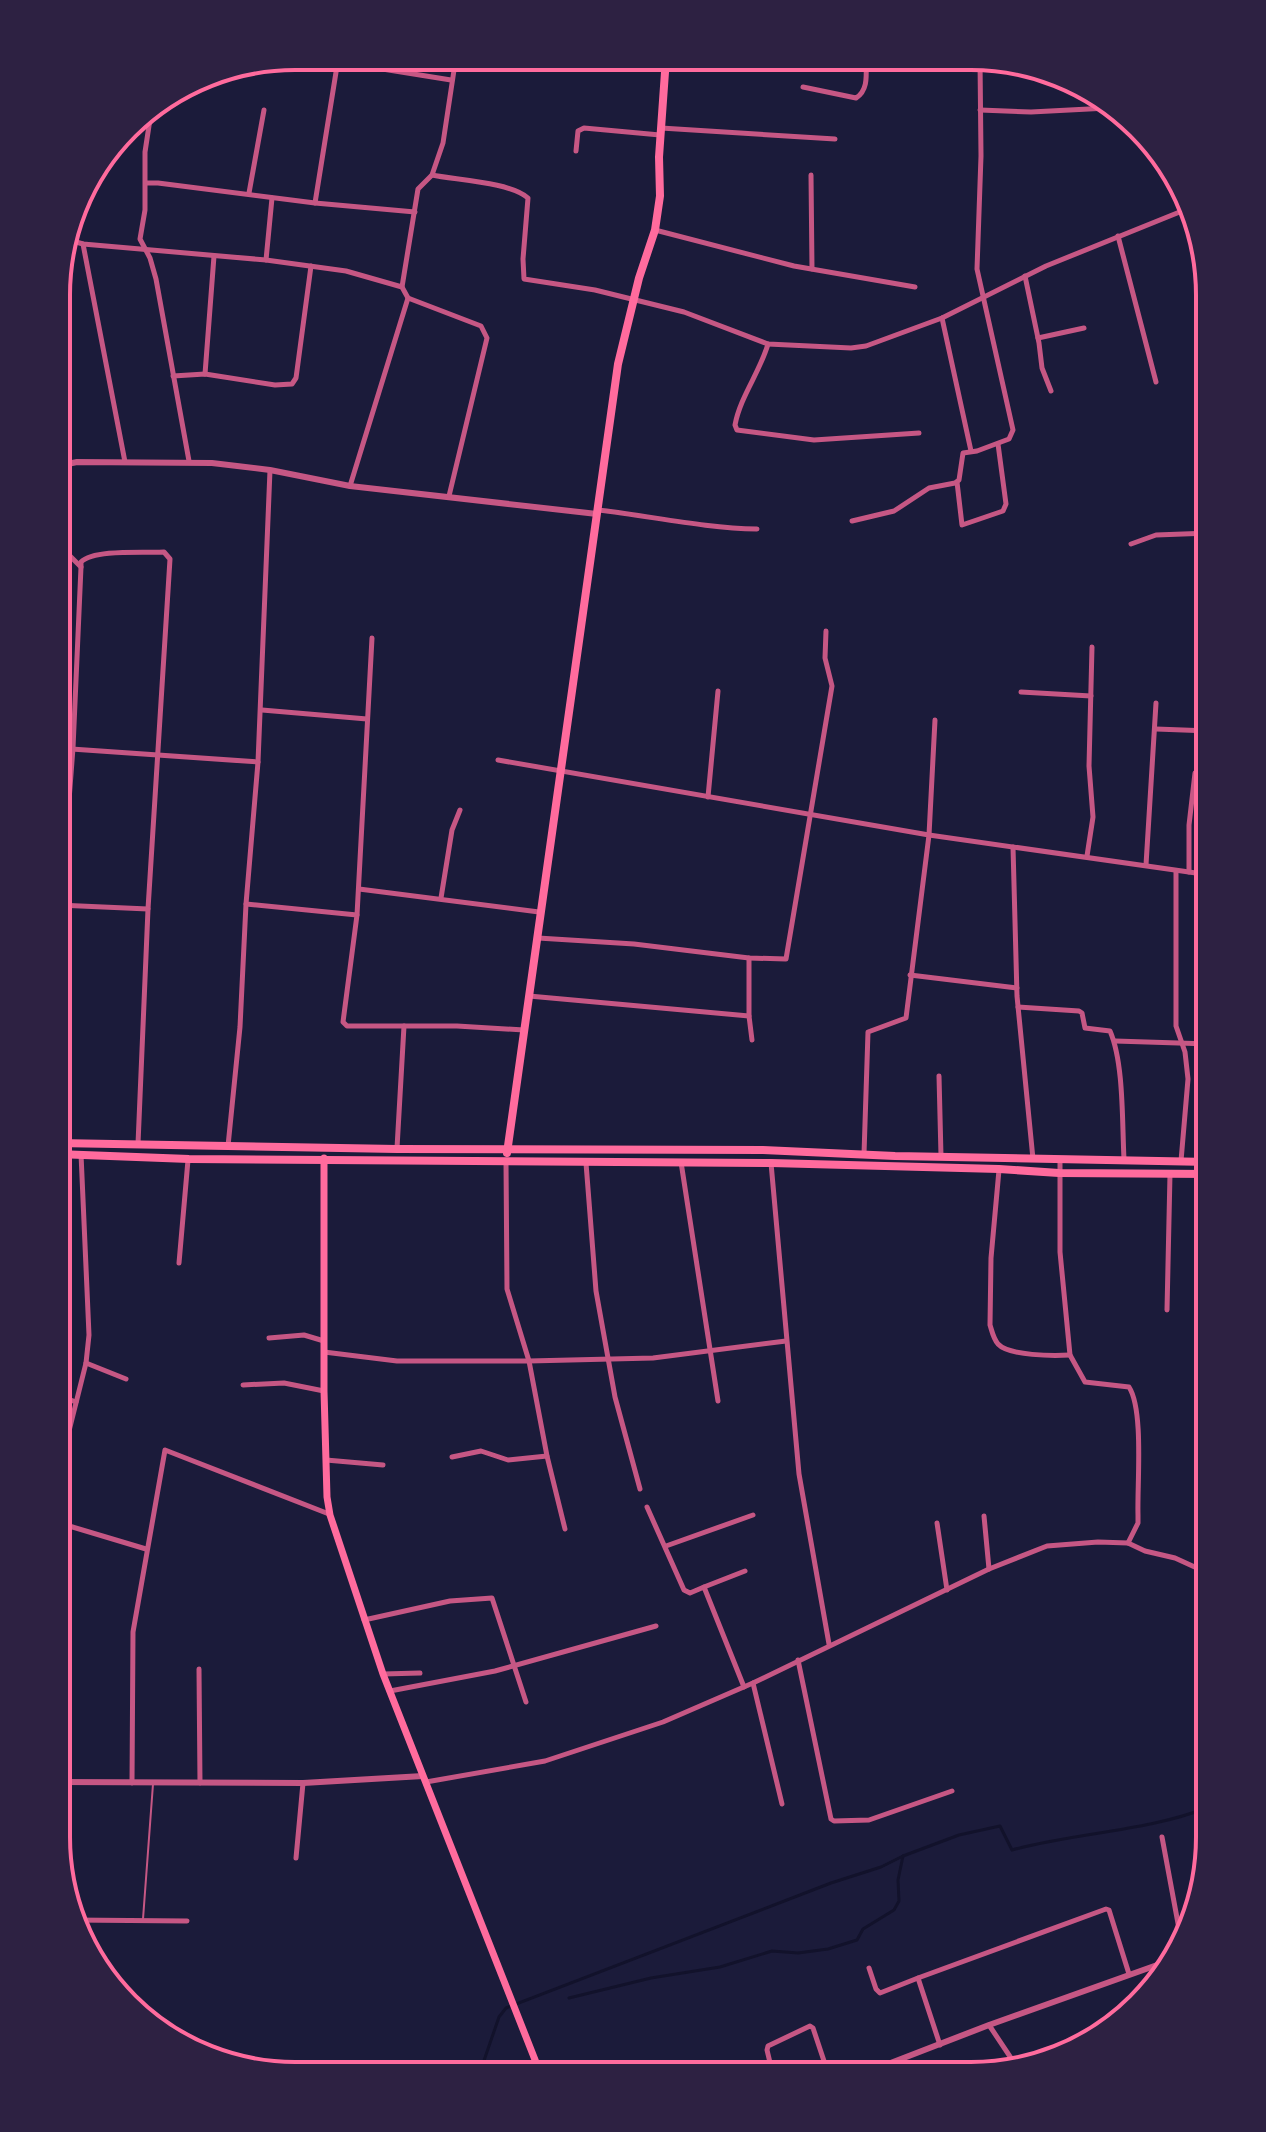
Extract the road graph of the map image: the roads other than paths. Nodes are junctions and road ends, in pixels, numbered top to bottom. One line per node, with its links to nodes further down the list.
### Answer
1 (336, 70): 21 (street)
2 (389, 70): 7 (street)
3 (453, 70): 7 (street)
4 (665, 70): 13 (highway)
5 (866, 70): 8 (street)
6 (980, 71): 11 (street)
7 (451, 80): 16 (street)
8 (803, 87)
9 (1096, 109): 11 (street)
10 (264, 110): 19 (street)
11 (980, 110): 37 (street)
12 (149, 124): 18 (street)
13 (661, 132): 14 (street); 15 (street); 24 (highway)
14 (835, 139)
15 (576, 151)
16 (432, 175): 22 (street); 38 (street)
17 (811, 175): 32 (street)
18 (146, 183): 19 (street); 28 (street)
19 (249, 193): 20 (street)
20 (272, 198): 21 (street); 30 (street)
21 (315, 203): 22 (street)
22 (415, 212): 34 (street)
23 (1180, 212): 25 (street)
24 (655, 230): 32 (street); 38 (highway)
25 (1118, 236): 33 (street); 45 (street)
26 (77, 242): 27 (street)
27 (83, 244): 28 (street); 51 (street)
28 (144, 249): 29 (street); 44 (street)
29 (214, 255): 30 (street); 43 (street)
30 (266, 260): 31 (street)
31 (311, 266): 34 (street); 43 (street)
32 (812, 269): 35 (street)
33 (1025, 276): 37 (street); 41 (street)
34 (402, 287): 36 (street)
35 (915, 287)
36 (408, 298): 55 (street); 56 (street)
37 (982, 298): 39 (street); 48 (street)
38 (634, 299): 42 (street); 57 (highway)
39 (942, 318): 42 (street); 49 (street)
40 (1084, 328): 41 (street)
41 (1038, 338): 46 (street)
42 (768, 344): 47 (street)
43 (205, 374): 44 (street)
44 (173, 376): 50 (street)
45 (1156, 382)
46 (1051, 391)
47 (919, 433)
48 (998, 444): 49 (street); 54 (street)
49 (971, 451): 54 (street)
50 (189, 461): 51 (street); 53 (street)
51 (125, 462): 52 (street)
52 (70, 463)
53 (270, 470): 55 (street); 71 (street)
54 (957, 482): 58 (street)
55 (350, 486): 56 (street)
56 (449, 496): 57 (street)
57 (597, 512): 59 (street); 80 (highway)
58 (852, 521)
59 (757, 529)
60 (1196, 534): 61 (street)
61 (1131, 544)
62 (70, 556): 63 (street)
63 (81, 567): 76 (street); 77 (street)
64 (826, 631): 85 (street)
65 (372, 638): 72 (street)
66 (1092, 647): 69 (street)
67 (718, 691): 83 (street)
68 (1021, 692): 69 (street)
69 (1091, 696): 88 (street)
70 (1156, 703): 74 (street)
71 (262, 710): 72 (street); 79 (street)
72 (367, 719): 93 (street)
73 (935, 720): 86 (street)
74 (1156, 729): 75 (street); 89 (street)
75 (1196, 730)
76 (73, 748): 77 (street); 82 (street)
77 (158, 756): 79 (street); 97 (street)
78 (498, 760): 80 (street)
79 (258, 762): 95 (street)
80 (561, 770): 83 (street); 98 (highway)
81 (1195, 773): 91 (street)
82 (70, 782)
83 (708, 797): 85 (street)
84 (460, 810): 94 (street)
85 (810, 813): 86 (street); 101 (street)
86 (929, 835): 87 (street); 102 (street)
87 (1013, 847): 88 (street); 103 (street)
88 (1087, 856): 89 (street)
89 (1146, 865): 90 (street)
90 (1176, 871): 91 (street); 111 (street)
91 (1189, 872): 92 (street)
92 (1196, 873)
93 (359, 889): 94 (street); 99 (street)
94 (441, 898): 98 (street)
95 (246, 904): 99 (street); 116 (street)
96 (70, 905): 97 (street)
97 (148, 909): 115 (street)
98 (539, 912): 100 (highway)
99 (357, 915): 107 (street)
100 (536, 938): 101 (street); 104 (highway)
101 (749, 958): 106 (street)
102 (910, 975): 103 (street); 121 (street)
103 (1017, 988): 105 (street)
104 (529, 996): 106 (street); 108 (highway)
105 (1018, 1007): 110 (street); 125 (street)
106 (749, 1016): 109 (street)
107 (404, 1026): 108 (street); 117 (street)
108 (525, 1030): 118 (highway)
109 (752, 1040)
110 (1115, 1041): 111 (street); 127 (street)
111 (1182, 1042): 112 (street); 128 (street)
112 (1196, 1043)
113 (939, 1076): 122 (street)
114 (70, 1143): 115 (highway)
115 (138, 1146): 116 (highway)
116 (228, 1147): 117 (highway)
117 (397, 1149): 118 (highway)
118 (508, 1150): 121 (highway); 129 (highway)
119 (70, 1154): 120 (highway)
120 (81, 1154): 124 (highway); 148 (street)
121 (864, 1154): 122 (highway)
122 (941, 1157): 125 (highway)
123 (324, 1158): 124 (highway); 129 (highway); 141 (main road)
124 (189, 1159): 138 (street)
125 (1033, 1159): 126 (highway)
126 (1060, 1159): 127 (highway); 135 (street)
127 (1124, 1159): 128 (highway)
128 (1181, 1161): 132 (highway)
129 (506, 1162): 130 (highway); 147 (street)
130 (586, 1162): 131 (highway); 146 (street)
131 (681, 1162): 133 (highway); 143 (street)
132 (1196, 1162)
133 (771, 1163): 134 (highway); 142 (street)
134 (999, 1169): 135 (highway); 145 (street)
135 (1059, 1173): 136 (highway); 145 (street)
136 (1171, 1173): 137 (highway); 139 (street)
137 (1196, 1174)
138 (179, 1263)
139 (1167, 1310)
140 (269, 1338): 141 (street)
141 (325, 1341): 144 (main road)
142 (786, 1341): 143 (street); 178 (street)
143 (708, 1350): 146 (street); 153 (street)
144 (324, 1352): 147 (street); 151 (main road)
145 (1070, 1355): 168 (street)
146 (608, 1359): 147 (street); 160 (street)
147 (529, 1361): 156 (street)
148 (86, 1363): 149 (street); 154 (street)
149 (126, 1379)
150 (243, 1385): 151 (street)
151 (324, 1391): 158 (main road)
152 (70, 1400): 154 (street)
153 (718, 1401)
154 (76, 1402): 155 (street)
155 (70, 1426)
156 (547, 1456): 157 (street); 167 (street)
157 (452, 1457)
158 (325, 1460): 159 (street); 162 (main road)
159 (383, 1465)
160 (640, 1489)
161 (647, 1507): 169 (street)
162 (330, 1515): 170 (street); 176 (main road)
163 (753, 1515): 169 (street)
164 (984, 1516): 172 (street)
165 (937, 1523): 175 (street)
166 (70, 1526): 170 (street)
167 (565, 1529)
168 (1128, 1543): 171 (street); 172 (street)
169 (666, 1546): 174 (street)
170 (146, 1549): 191 (street)
171 (1196, 1568)
172 (989, 1569): 175 (street)
173 (745, 1571): 174 (street)
174 (704, 1587): 185 (street)
175 (947, 1590): 178 (street)
176 (364, 1620): 180 (street); 183 (main road)
177 (656, 1626): 180 (street)
178 (829, 1644): 179 (street)
179 (798, 1660): 184 (street); 194 (street)
180 (514, 1666): 186 (street); 187 (street)
181 (199, 1669): 192 (street)
182 (420, 1673): 183 (street)
183 (383, 1674): 186 (main road)
184 (753, 1683): 185 (street); 195 (street)
185 (744, 1687): 188 (street)
186 (390, 1691): 188 (main road)
187 (526, 1702)
188 (425, 1779): 193 (street); 209 (main road)
189 (70, 1782): 191 (street)
190 (153, 1782): 191 (street); 192 (street); 198 (lane)
191 (132, 1783)
192 (200, 1783): 193 (street)
193 (303, 1783): 197 (street)
194 (952, 1791)
195 (782, 1804)
196 (1162, 1837): 201 (street)
197 (296, 1858)
198 (143, 1919): 199 (street); 200 (street)
199 (86, 1920)
200 (187, 1921)
201 (1178, 1925)
202 (1152, 1967): 204 (street)
203 (869, 1968): 205 (street)
204 (1129, 1974): 205 (street); 206 (street)
205 (918, 1978): 207 (street)
206 (989, 2025): 207 (street); 208 (street)
207 (940, 2045): 212 (street)
208 (1012, 2058)
209 (536, 2062)
210 (770, 2062): 211 (street)
211 (824, 2062)
212 (894, 2062)

